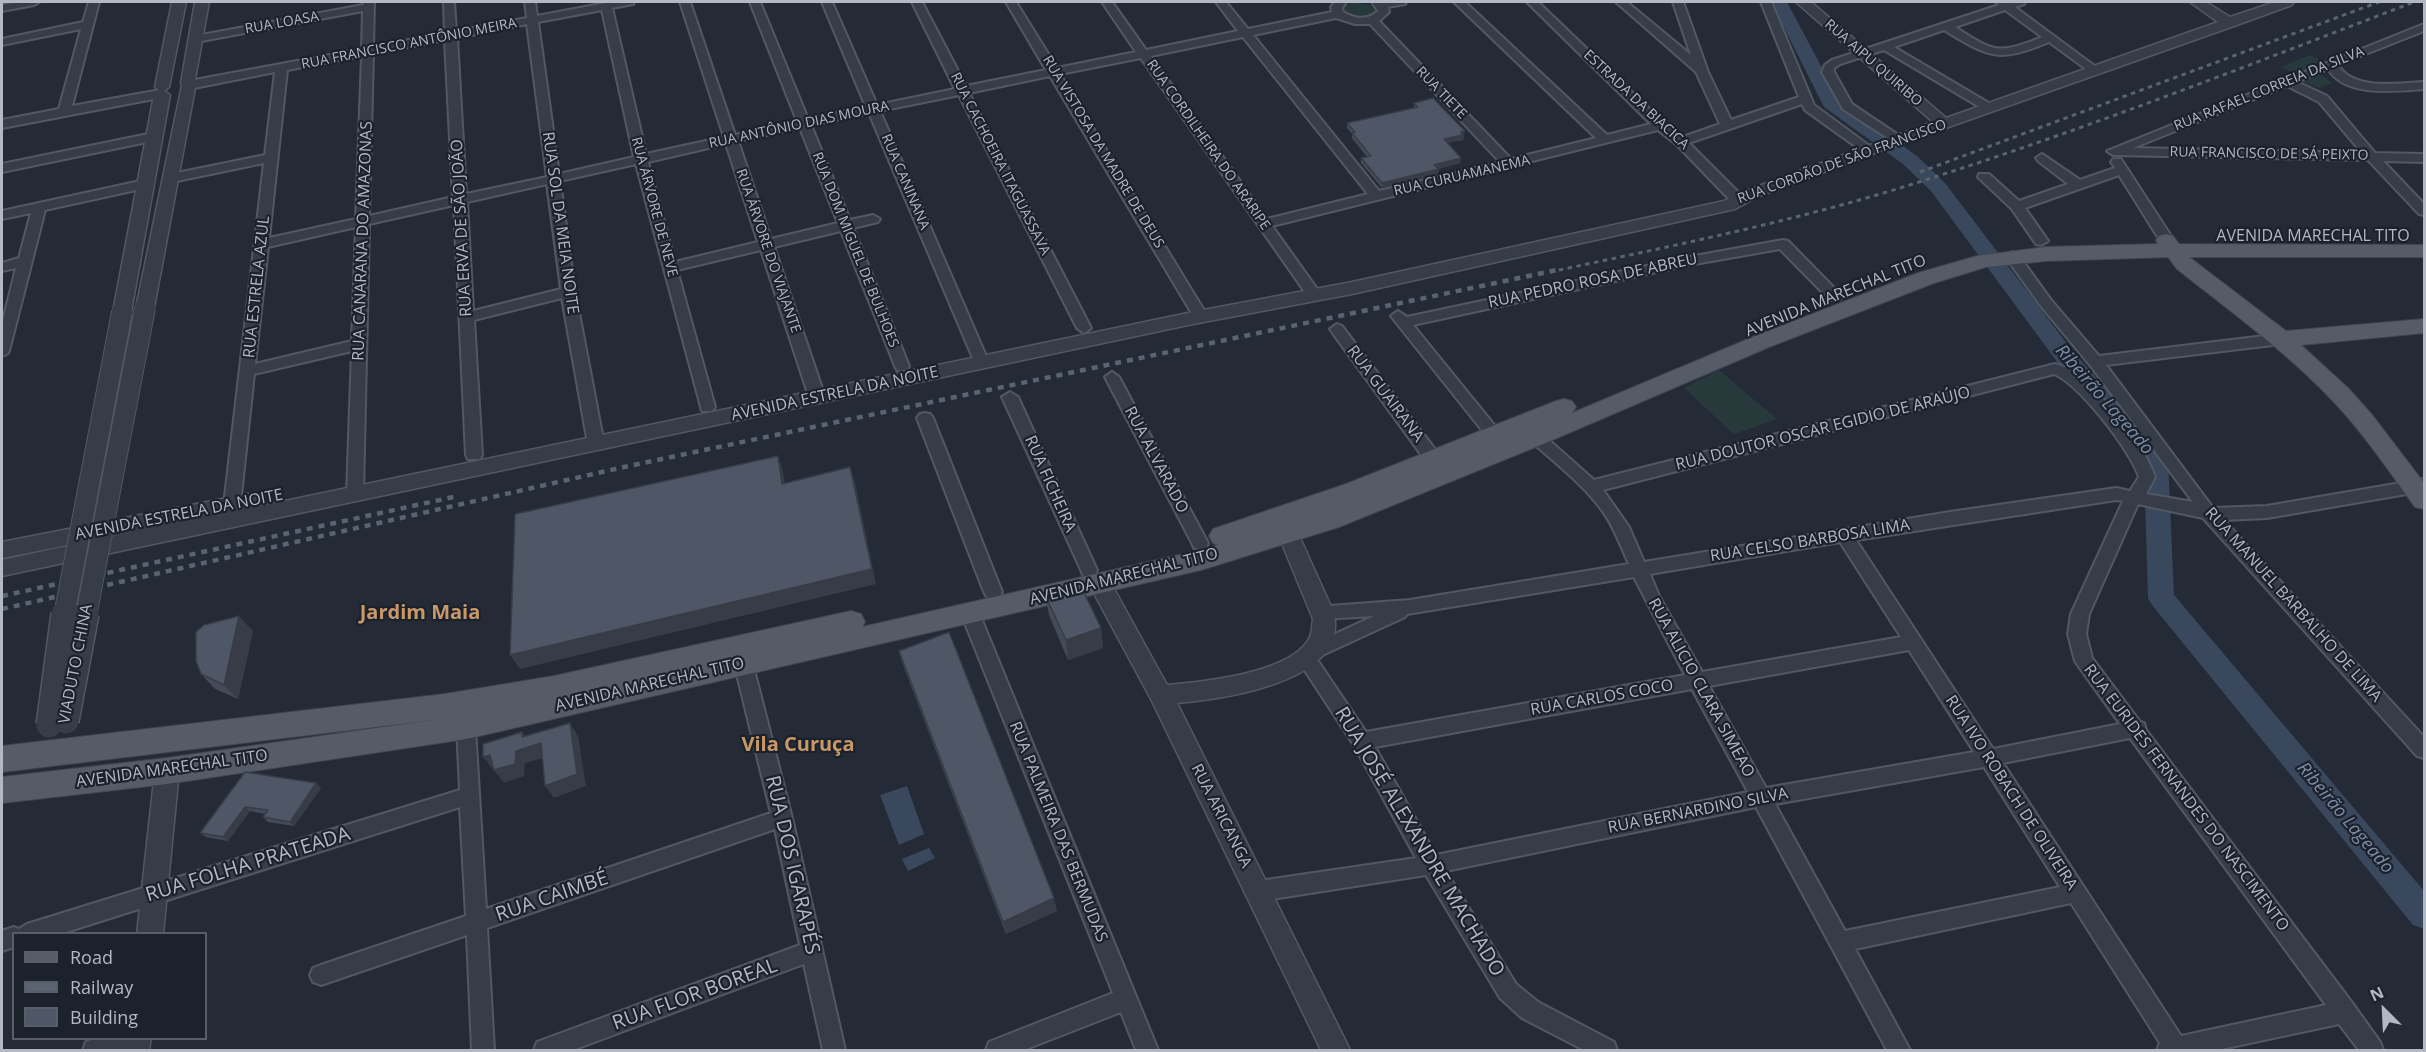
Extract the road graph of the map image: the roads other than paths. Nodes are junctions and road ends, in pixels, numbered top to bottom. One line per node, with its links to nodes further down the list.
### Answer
1 (34, 2): 29 (street)
2 (94, 2): 34 (street)
3 (179, 2): 56 (street, VIADUTO CHINA)
4 (202, 2): 40 (street, VIADUTO CHINA)
5 (449, 2): 38 (street, RUA ERVA DE SÃO JOÃO)
6 (530, 2): 31 (street, RUA SOL DA MEIA NOITE)
7 (629, 2): 28 (street, RUA FRANCISCO ANTÔNIO MEIRA)
8 (684, 2): 68 (street, RUA ÁRVORE DO VIAJANTE)
9 (755, 2): 62 (street, RUA DOM MIGUEL DE BULHOES)
10 (827, 2): 60 (street, RUA CANINANA)
11 (916, 2): 57 (street, RUA CACHOEIRA ITAGUASSAVA)
12 (1011, 2): 52 (street, RUA VISTOSA DA MADRE DE DEUS)
13 (1107, 2): 47 (street, RUA CORDILHEIRA DO ARARIPE)
14 (1221, 2): 37 (street)
15 (1401, 2): 25 (street)
16 (1460, 2): 69 (street)
17 (1532, 2): 66 (street, ESTRADA DA BIACICA)
18 (1621, 2): 42 (street)
19 (1678, 2): 41 (street)
20 (1766, 2): 58 (street)
21 (1803, 2): 46 (street, RUA AIPU QUIRIBO)
22 (2020, 2): 27 (street)
23 (2196, 2): 33 (street)
24 (2287, 2): 33 (street, RUA CORDÃO DE SÃO FRANCISCO)
25 (1379, 3): 32 (street)
26 (369, 4): 40 (street, RUA LOASA); 45 (street, RUA CANARANA DO AMAZONAS)
27 (2004, 4): 35 (street); 39 (street)
28 (606, 6): 31 (street, RUA FRANCISCO ANTÔNIO MEIRA); 77 (street, RUA ÁRVORE DE NEVE)
29 (2, 8)
30 (1340, 8): 32 (street); 37 (street, RUA ANTÔNIO DIAS MOURA)
31 (532, 20): 38 (street, RUA FRANCISCO ANTÔNIO MEIRA); 83 (street, RUA SOL DA MEIA NOITE)
32 (1372, 20): 78 (street, RUA TIETE)
33 (2229, 23): 50 (street, RUA CORDÃO DE SÃO FRANCISCO)
34 (88, 24): 43 (street); 61 (street)
35 (1944, 26): 39 (street); 44 (street)
36 (2424, 27): 48 (street, RUA RAFAEL CORREIA DA SILVA)
37 (1248, 33): 47 (street, RUA ANTÔNIO DIAS MOURA); 86 (street)
38 (451, 36): 45 (street, RUA FRANCISCO ANTÔNIO MEIRA); 87 (street, RUA ERVA DE SÃO JOÃO)
39 (2050, 38): 50 (street)
40 (196, 39): 54 (street, VIADUTO CHINA)
41 (1693, 40): 42 (street); 51 (street)
42 (1665, 41): 51 (street)
43 (2, 42)
44 (1885, 46): 46 (street); 59 (street)
45 (368, 52): 49 (street, RUA FRANCISCO ANTÔNIO MEIRA); 94 (street, RUA CANARANA DO AMAZONAS)
46 (1862, 53): 64 (street, RUA AIPU QUIRIBO); 71 (street)
47 (1144, 54): 52 (street, RUA ANTÔNIO DIAS MOURA); 95 (street, RUA CORDILHEIRA DO ARARIPE)
48 (2331, 64): 53 (street, RUA RAFAEL CORREIA DA SILVA); 55 (street)
49 (281, 69): 54 (street, RUA FRANCISCO ANTÔNIO MEIRA); 74 (street, RUA ESTRELA AZUL)
50 (2094, 70): 59 (street, RUA CORDÃO DE SÃO FRANCISCO)
51 (1702, 72): 65 (street)
52 (1055, 73): 57 (street, RUA ANTÔNIO DIAS MOURA); 110 (street, RUA VISTOSA DA MADRE DE DEUS)
53 (2288, 81): 72 (street, RUA RAFAEL CORREIA DA SILVA); 73 (street)
54 (188, 85): 56 (street); 82 (street, VIADUTO CHINA)
55 (2424, 86)
56 (161, 91): 61 (street); 67 (street, VIADUTO CHINA)
57 (963, 92): 60 (street, RUA ANTÔNIO DIAS MOURA); 114 (street, RUA CACHOEIRA ITAGUASSAVA)
58 (1806, 98): 65 (street); 71 (street)
59 (1988, 108): 64 (street, RUA CORDÃO DE SÃO FRANCISCO)
60 (874, 109): 62 (street, RUA ANTÔNIO DIAS MOURA); 119 (street, RUA CANINANA)
61 (65, 110): 63 (street)
62 (804, 123): 68 (street, RUA ANTÔNIO DIAS MOURA); 96 (street, RUA DOM MIGUEL DE BULHOES)
63 (2, 124)
64 (1944, 124): 71 (street, RUA CORDÃO DE SÃO FRANCISCO)
65 (1728, 125): 70 (street)
66 (1660, 126): 69 (street, RUA CURUAMANEMA); 70 (street, ESTRADA DA BIACICA)
67 (153, 137): 79 (street); 84 (street, VIADUTO CHINA)
68 (730, 139): 77 (street, RUA ANTÔNIO DIAS MOURA); 101 (street, RUA ÁRVORE DO VIAJANTE)
69 (1605, 141): 78 (street, RUA CURUAMANEMA)
70 (1681, 142): 88 (street, ESTRADA DA BIACICA)
71 (1883, 145): 88 (street, RUA CORDÃO DE SÃO FRANCISCO)
72 (2113, 151): 73 (street, RUA FRANCISCO DE SÁ PEIXTO); 80 (street)
73 (2372, 157): 76 (street, RUA FRANCISCO DE SÁ PEIXTO); 91 (street)
74 (270, 158): 82 (street); 100 (street, RUA ESTRELA AZUL)
75 (2042, 158): 85 (street)
76 (2424, 158)
77 (641, 160): 83 (street, RUA ANTÔNIO DIAS MOURA); 106 (street, RUA ÁRVORE DE NEVE)
78 (1510, 165): 86 (street, RUA CURUAMANEMA)
79 (2, 168)
80 (2122, 170): 85 (street); 99 (street)
81 (1984, 177): 90 (street)
82 (172, 178): 159 (street, VIADUTO CHINA, bridge)
83 (554, 179): 87 (street, RUA ANTÔNIO DIAS MOURA); 107 (street, RUA SOL DA MEIA NOITE)
84 (145, 184): 89 (street); 159 (street, VIADUTO CHINA, bridge)
85 (2079, 186): 90 (street)
86 (1376, 196): 95 (street, RUA CURUAMANEMA)
87 (460, 200): 94 (street, RUA ANTÔNIO DIAS MOURA); 111 (street, RUA ERVA DE SÃO JOÃO)
88 (1738, 200): 108 (street, RUA CORDÃO DE SÃO FRANCISCO)
89 (39, 206): 92 (street); 104 (street)
90 (2017, 206): 98 (street)
91 (2424, 212)
92 (2, 215)
93 (873, 219): 96 (street)
94 (363, 222): 100 (street, RUA ANTÔNIO DIAS MOURA); 117 (street, RUA CANARANA DO AMAZONAS)
95 (1263, 224): 108 (street, RUA CORDILHEIRA DO ARARIPE)
96 (845, 225): 101 (street); 121 (street, RUA DOM MIGUEL DE BULHOES)
97 (2424, 236): 99 (main road, AVENIDA MARECHAL TITO)
98 (2041, 241): 99 (main road, AVENIDA MARECHAL TITO); 103 (main road, AVENIDA MARECHAL TITO)
99 (2168, 243): 102 (main road, AVENIDA MARECHAL TITO); 103 (main road, AVENIDA MARECHAL TITO); 116 (main road)
100 (262, 244): 123 (street, RUA ESTRELA AZUL)
101 (766, 244): 106 (street); 125 (street, RUA ÁRVORE DO VIAJANTE)
102 (2424, 251)
103 (1994, 253): 109 (main road, AVENIDA MARECHAL TITO); 120 (street, RUA MANUEL BARBALHO DE LIMA); 129 (main road, AVENIDA MARECHAL TITO)
104 (25, 261): 105 (street); 112 (street)
105 (2, 267)
106 (670, 267): 127 (street, RUA ÁRVORE DE NEVE)
107 (568, 292): 111 (street); 131 (street, RUA SOL DA MEIA NOITE)
108 (1312, 292): 110 (street, AVENIDA ESTRELA DA NOITE)
109 (1835, 297): 129 (main road, AVENIDA MARECHAL TITO); 130 (street, RUA PEDRO ROSA DE ABREU)
110 (1197, 310): 114 (street, AVENIDA ESTRELA DA NOITE); 119 (street, AVENIDA ESTRELA DA NOITE)
111 (467, 317): 132 (street, RUA ERVA DE SÃO JOÃO)
112 (5, 324): 118 (street)
113 (2424, 326): 116 (main road)
114 (1084, 328): 119 (street, AVENIDA ESTRELA DA NOITE)
115 (1337, 328): 133 (street, RUA GUAIRANA)
116 (2282, 339): 120 (street); 136 (main road)
117 (360, 344): 123 (street); 134 (street, RUA CANARANA DO AMAZONAS)
118 (2, 351)
119 (980, 357): 121 (street, AVENIDA ESTRELA DA NOITE); 125 (street, AVENIDA ESTRELA DA NOITE)
120 (2096, 361): 139 (street, RUA MANUEL BARBALHO DE LIMA)
121 (902, 366): 125 (street, AVENIDA ESTRELA DA NOITE)
122 (2055, 369): 135 (street, RUA DOUTOR OSCAR EGIDIO DE ARAÚJO); 137 (street, RUA EURIDES FERNANDES DO NASCIMENTO)
123 (247, 371): 138 (street, RUA ESTRELA AZUL)
124 (1112, 376): 142 (street, RUA ALVARADO)
125 (816, 391): 127 (street, AVENIDA ESTRELA DA NOITE); 131 (street, AVENIDA ESTRELA DA NOITE)
126 (1010, 397): 146 (street, RUA FICHEIRA)
127 (707, 407): 131 (street, AVENIDA ESTRELA DA NOITE)
128 (925, 418): 147 (street)
129 (1528, 431): 130 (main road, AVENIDA MARECHAL TITO); 135 (street, RUA ALICIO CLARA SIMEAO); 140 (main road, AVENIDA MARECHAL TITO)
130 (1494, 435): 133 (main road, AVENIDA MARECHAL TITO)
131 (595, 437): 132 (street, AVENIDA ESTRELA DA NOITE); 134 (street, AVENIDA ESTRELA DA NOITE)
132 (474, 455): 134 (street, AVENIDA ESTRELA DA NOITE)
133 (1434, 460): 140 (main road, AVENIDA MARECHAL TITO)
134 (355, 487): 138 (street, AVENIDA ESTRELA DA NOITE); 144 (street, AVENIDA ESTRELA DA NOITE)
135 (1591, 487): 145 (street, RUA ALICIO CLARA SIMEAO)
136 (2421, 490): 139 (street, RUA CELSO BARBOSA LIMA)
137 (2134, 496): 139 (street, RUA CELSO BARBOSA LIMA); 141 (street, RUA CELSO BARBOSA LIMA); 158 (street, RUA EURIDES FERNANDES DO NASCIMENTO)
138 (232, 505): 143 (street, AVENIDA ESTRELA DA NOITE)
139 (2202, 512): 161 (street, RUA MANUEL BARBALHO DE LIMA)
140 (1286, 526): 142 (main road, AVENIDA MARECHAL TITO); 146 (main road, AVENIDA MARECHAL TITO); 149 (street)
141 (1845, 536): 145 (street, RUA CELSO BARBOSA LIMA); 151 (street, RUA IVO ROBACH DE OLIVEIRA)
142 (1200, 543): 146 (main road, AVENIDA MARECHAL TITO)
143 (2, 550)
144 (2, 567)
145 (1637, 569): 148 (street, RUA CELSO BARBOSA LIMA); 154 (street, RUA ALICIO CLARA SIMEAO)
146 (1095, 577): 147 (main road, AVENIDA MARECHAL TITO); 150 (main road, AVENIDA MARECHAL TITO); 156 (street, RUA ARICANGA)
147 (993, 592): 153 (main road, AVENIDA MARECHAL TITO)
148 (1410, 607): 149 (street, RUA CELSO BARBOSA LIMA); 152 (street, RUA CELSO BARBOSA LIMA)
149 (1322, 612): 152 (street)
150 (970, 613): 153 (main road, AVENIDA MARECHAL TITO); 180 (street, RUA PALMEIRA DAS BERMUDAS)
151 (1913, 642): 154 (street, RUA CARLOS COCO); 162 (street, RUA IVO ROBACH DE OLIVEIRA)
152 (1310, 654): 156 (street); 160 (street, RUA JOSÉ ALEXANDRE MACHADO)
153 (741, 655): 155 (main road, AVENIDA MARECHAL TITO); 157 (main road, AVENIDA MARECHAL TITO); 169 (street, RUA DOS IGARAPÉS)
154 (1698, 681): 160 (street, RUA CARLOS COCO); 168 (street, RUA ALICIO CLARA SIMEAO)
155 (519, 694): 157 (main road); 159 (main road, AVENIDA MARECHAL TITO)
156 (1161, 695): 171 (street, RUA ARICANGA)
157 (466, 727): 164 (main road, AVENIDA MARECHAL TITO); 167 (street)
158 (2137, 729): 162 (street, RUA BERNARDINO SILVA); 181 (street, RUA EURIDES FERNANDES DO NASCIMENTO)
159 (56, 732): 163 (main road); 165 (main road)
160 (1362, 741): 170 (street, RUA JOSÉ ALEXANDRE MACHADO)
161 (2424, 750)
162 (1988, 758): 168 (street, RUA BERNARDINO SILVA); 172 (street, RUA IVO ROBACH DE OLIVEIRA)
163 (3, 765)
164 (167, 771): 165 (main road, AVENIDA MARECHAL TITO); 173 (street)
165 (72, 782): 166 (main road, AVENIDA MARECHAL TITO)
166 (2, 790)
167 (470, 795): 173 (street, RUA FOLHA PRATEADA); 174 (street)
168 (1760, 798): 170 (street, RUA BERNARDINO SILVA); 177 (street, RUA ALICIO CLARA SIMEAO)
169 (782, 818): 174 (street, RUA CAIMBÉ); 178 (street, RUA DOS IGARAPÉS)
170 (1431, 865): 171 (street, RUA BERNARDINO SILVA); 190 (street, RUA JOSÉ ALEXANDRE MACHADO)
171 (1259, 891): 189 (street, RUA ARICANGA)
172 (2075, 893): 177 (street); 192 (street, RUA IVO ROBACH DE OLIVEIRA)
173 (155, 894): 175 (street, RUA FOLHA PRATEADA); 176 (street)
174 (476, 922): 179 (street, RUA CAIMBÉ); 184 (street)
175 (30, 932)
176 (150, 932)
177 (1838, 942): 191 (street, RUA ALICIO CLARA SIMEAO)
178 (812, 951): 185 (street, RUA FLOR BOREAL); 186 (street, RUA DOS IGARAPÉS)
179 (321, 975)
180 (1126, 999): 187 (street); 188 (street, RUA PALMEIRA DAS BERMUDAS)
181 (2345, 1012): 192 (street); 193 (street, RUA EURIDES FERNANDES DO NASCIMENTO)
182 (122, 1040): 183 (street)
183 (94, 1050)
184 (483, 1050)
185 (545, 1050)
186 (834, 1050)
187 (997, 1050)
188 (1147, 1050)
189 (1336, 1050)
190 (1606, 1050)
191 (1899, 1050)
192 (2174, 1050)
193 (2372, 1050)

